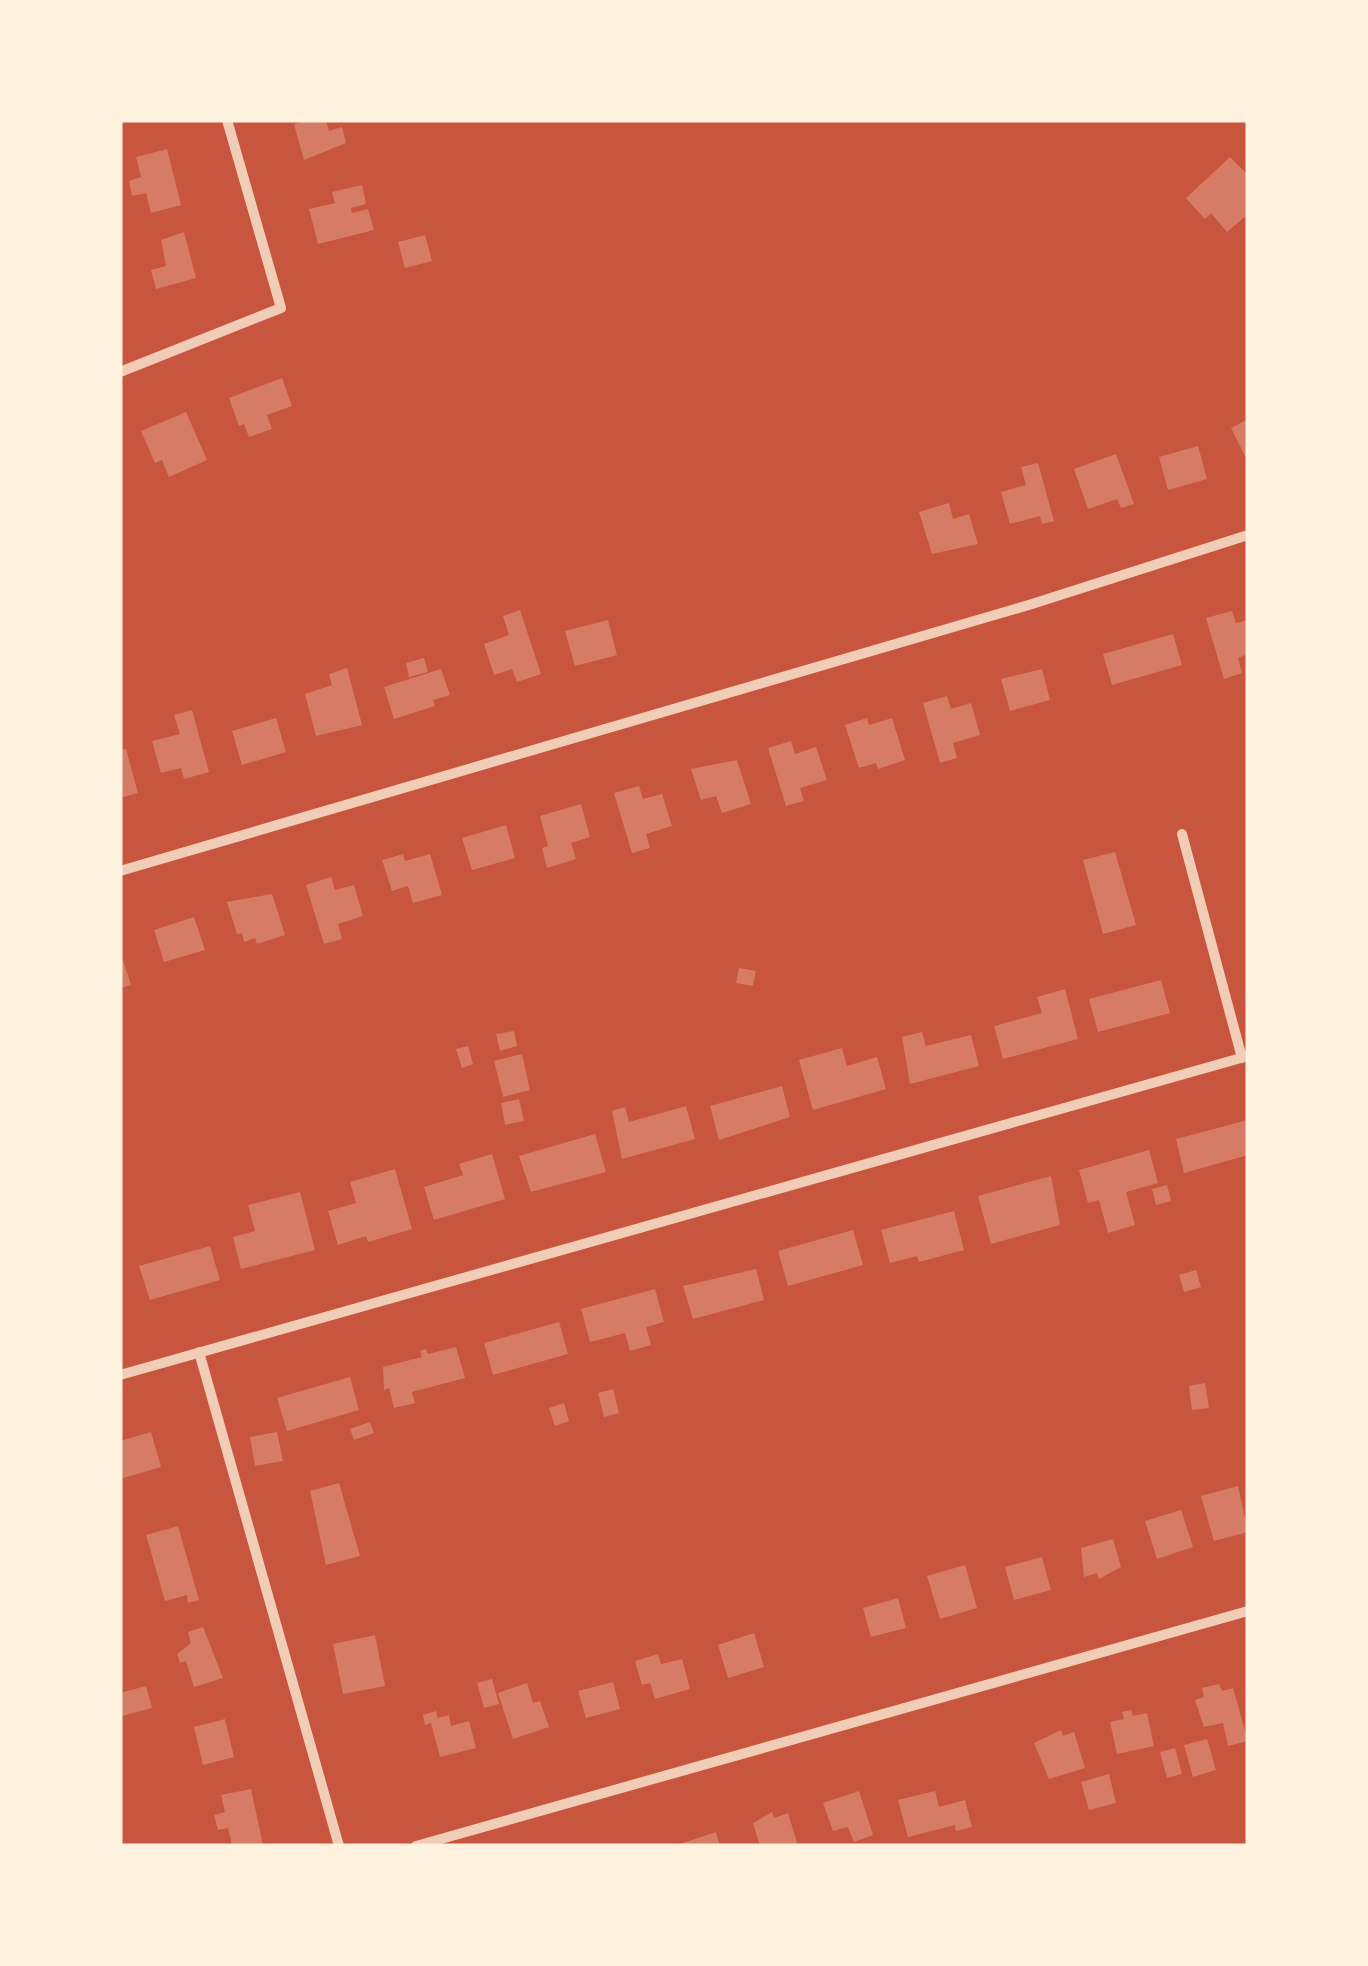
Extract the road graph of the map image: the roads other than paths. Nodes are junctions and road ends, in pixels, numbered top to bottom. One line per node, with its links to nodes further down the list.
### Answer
1 (227, 120): 2 (street)
2 (120, 372)
3 (1248, 535): 5 (street)
4 (1182, 834): 6 (street)
5 (120, 870)
6 (1245, 1057): 7 (street)
7 (199, 1352): 8 (street); 10 (street)
8 (120, 1375)
9 (1248, 1611): 11 (street)
10 (338, 1846)
11 (416, 1846)

